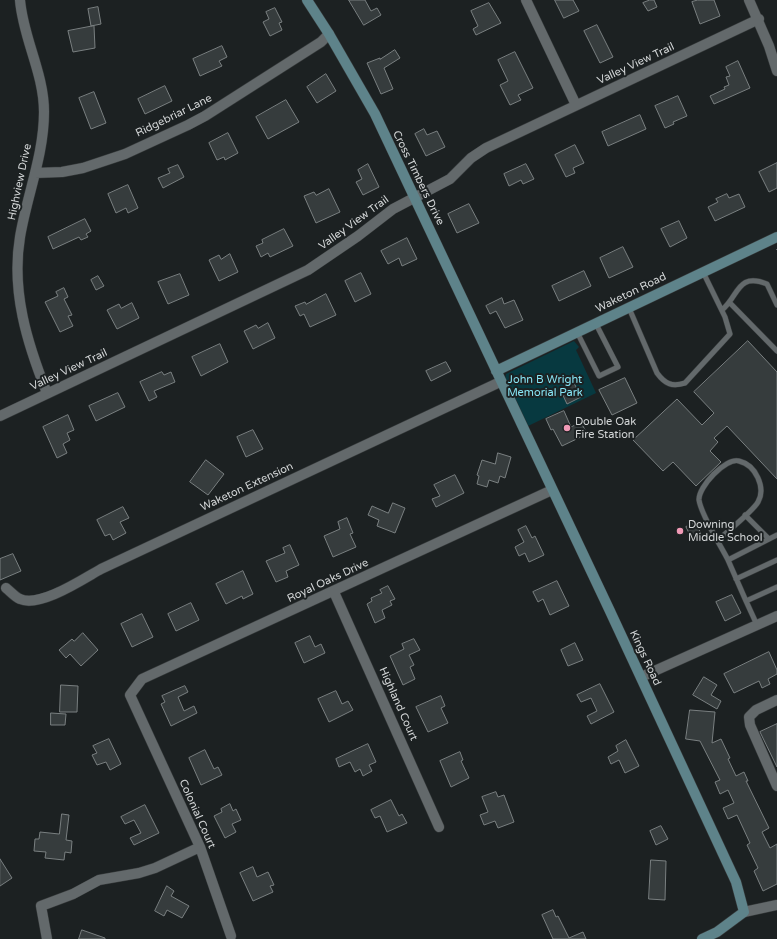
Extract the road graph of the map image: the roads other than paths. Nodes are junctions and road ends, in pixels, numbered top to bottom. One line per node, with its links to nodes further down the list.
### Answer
1 (20, 0): 9 (street, Highview Drive)
2 (307, 0): 6 (street, Cross Timbers Drive)
3 (526, 0): 8 (street)
4 (749, 0): 5 (street)
5 (759, 19): 7 (street); 8 (street, Valley View Trail)
6 (329, 34): 9 (street, Ridgebriar Lane); 10 (street, Cross Timbers Drive)
7 (777, 71)
8 (576, 105): 10 (street, Valley View Trail)
9 (35, 173): 22 (street, Highview Drive)
10 (414, 198): 20 (street, Cross Timbers Drive); 22 (street, Valley View Trail)
11 (777, 237): 12 (street, Waketon Road)
12 (703, 272): 15 (street, Waketon Road); 16 (lane)
13 (730, 303): 14 (lane); 16 (lane); 19 (lane)
14 (777, 305)
15 (629, 308): 16 (lane); 17 (street, Waketon Road)
16 (722, 310)
17 (596, 324): 18 (street, Waketon Road); 18 (lane)
18 (577, 332): 20 (street, Waketon Road)
19 (777, 351)
20 (496, 371): 21 (street, Kings Road)
21 (500, 382): 24 (street, Kings Road); 33 (street, Waketon Extension)
22 (47, 393): 23 (street, Valley View Trail)
23 (0, 416)
24 (552, 490): 34 (street, Royal Oaks Drive); 38 (street, Kings Road)
25 (744, 515): 27 (lane); 28 (lane); 28 (lane)
26 (777, 535): 27 (lane)
27 (769, 539): 29 (lane)
28 (718, 540): 29 (lane)
29 (728, 560): 31 (lane)
30 (777, 560): 31 (lane)
31 (736, 579): 35 (lane)
32 (777, 587): 35 (lane)
33 (6, 588)
34 (334, 592): 40 (street, Royal Oaks Drive); 42 (street, Highland Court)
35 (746, 601): 37 (lane)
36 (777, 616): 37 (street)
37 (757, 625): 38 (street)
38 (641, 677): 45 (street, Kings Road)
39 (777, 700): 41 (street)
40 (134, 705): 43 (street, Colonial Court)
41 (777, 786)
42 (440, 827)
43 (200, 847): 46 (street, Colonial Court); 47 (street)
44 (777, 905): 45 (street)
45 (744, 912): 48 (street)
46 (231, 936)
47 (47, 939)
48 (702, 939)

